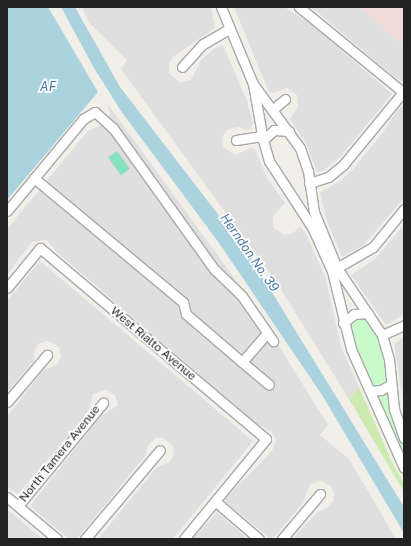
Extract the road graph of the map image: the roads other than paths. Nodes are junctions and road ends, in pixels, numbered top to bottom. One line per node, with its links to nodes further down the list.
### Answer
1 (221, 7): 3 (street)
2 (299, 7): 6 (street)
3 (229, 29): 4 (street); 5 (street)
4 (182, 67)
5 (253, 84): 8 (street); 10 (street)
6 (404, 92): 13 (street)
7 (285, 100): 8 (street)
8 (272, 110): 9 (street)
9 (289, 131): 10 (street); 13 (street)
10 (262, 138): 11 (street); 16 (street)
11 (236, 140)
12 (34, 178): 15 (street); 21 (street); 25 (street)
13 (309, 184): 16 (street)
14 (404, 209): 16 (street)
15 (7, 211)
16 (334, 270): 18 (street); 19 (street)
17 (7, 288): 37 (street, West Rialto Avenue)
18 (368, 313): 19 (street); 22 (street)
19 (343, 323): 28 (street)
20 (404, 325): 22 (street)
21 (266, 334): 23 (street); 25 (street)
22 (382, 336): 26 (street)
23 (273, 341)
24 (47, 355): 29 (street)
25 (242, 362): 27 (street)
26 (391, 384): 28 (street); 31 (street)
27 (269, 386)
28 (370, 391): 34 (street)
29 (7, 402)
30 (103, 403): 38 (street, North Tamera Avenue)
31 (400, 419): 32 (street)
32 (404, 438)
33 (160, 450): 40 (street)
34 (404, 468)
35 (320, 494): 43 (street)
36 (7, 497): 38 (street)
37 (215, 501): 41 (street); 42 (street)
38 (18, 506): 39 (street)
39 (57, 539)
40 (85, 539)
41 (184, 539)
42 (260, 539)
43 (282, 539)

